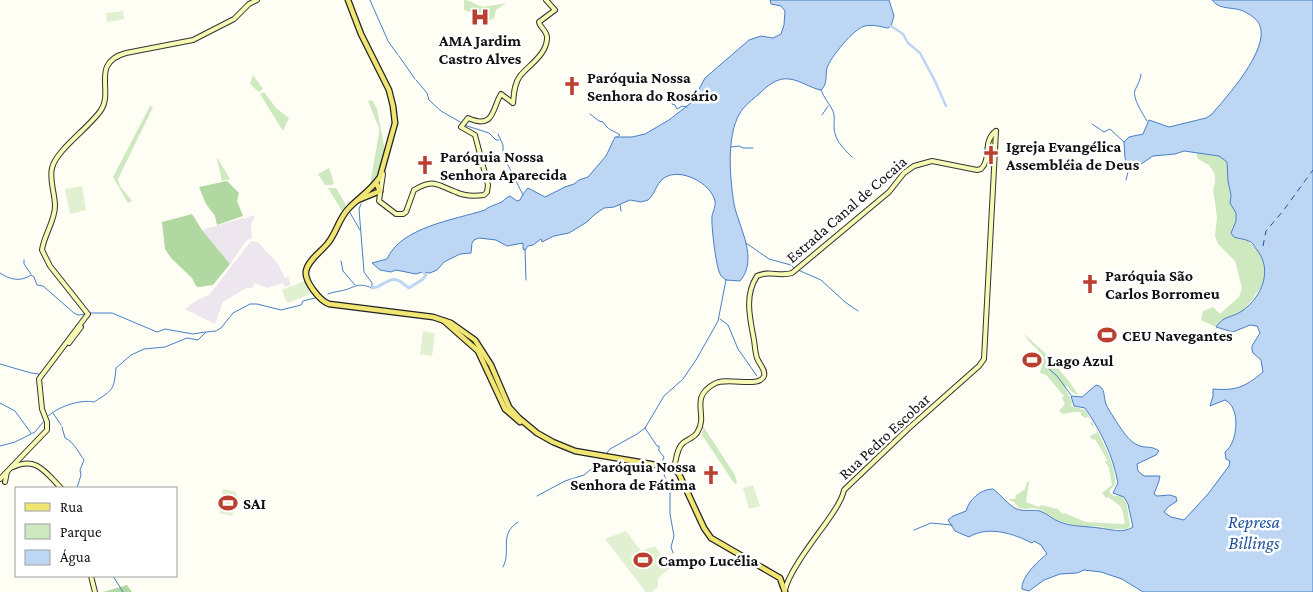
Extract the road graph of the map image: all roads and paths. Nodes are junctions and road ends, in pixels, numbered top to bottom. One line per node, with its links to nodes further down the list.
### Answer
1 (257, 0): 18 (main road)
2 (348, 0): 7 (main road)
3 (546, 0): 4 (main road)
4 (514, 90): 5 (main road); 5 (main road)
5 (503, 95): 9 (main road)
6 (996, 131): 17 (main road, Estrada Canal de Cocaia); 24 (main road, Rua Pedro Escobar)
7 (383, 170): 8 (main road); 9 (main road)
8 (376, 183): 9 (main road); 10 (main road)
9 (380, 191): 10 (main road)
10 (355, 202): 11 (main road)
11 (309, 266): 12 (main road); 12 (main road)
12 (328, 302): 13 (main road)
13 (449, 324): 14 (main road); 15 (main road)
14 (483, 351): 15 (main road); 16 (main road)
15 (482, 358): 16 (main road); 17 (main road)
16 (489, 360): 17 (main road)
17 (672, 466): 23 (main road); 25 (main road)
18 (9, 469): 19 (main road); 20 (main road); 21 (main road)
19 (0, 479)
20 (5, 482)
21 (60, 487)
22 (91, 577): 27 (main road)
23 (780, 578): 24 (main road); 25 (main road)
24 (789, 578): 25 (main road, Rua Pedro Escobar); 26 (main road, Rua Pedro Escobar)
25 (783, 584): 26 (main road)
26 (784, 591)
27 (95, 592)

